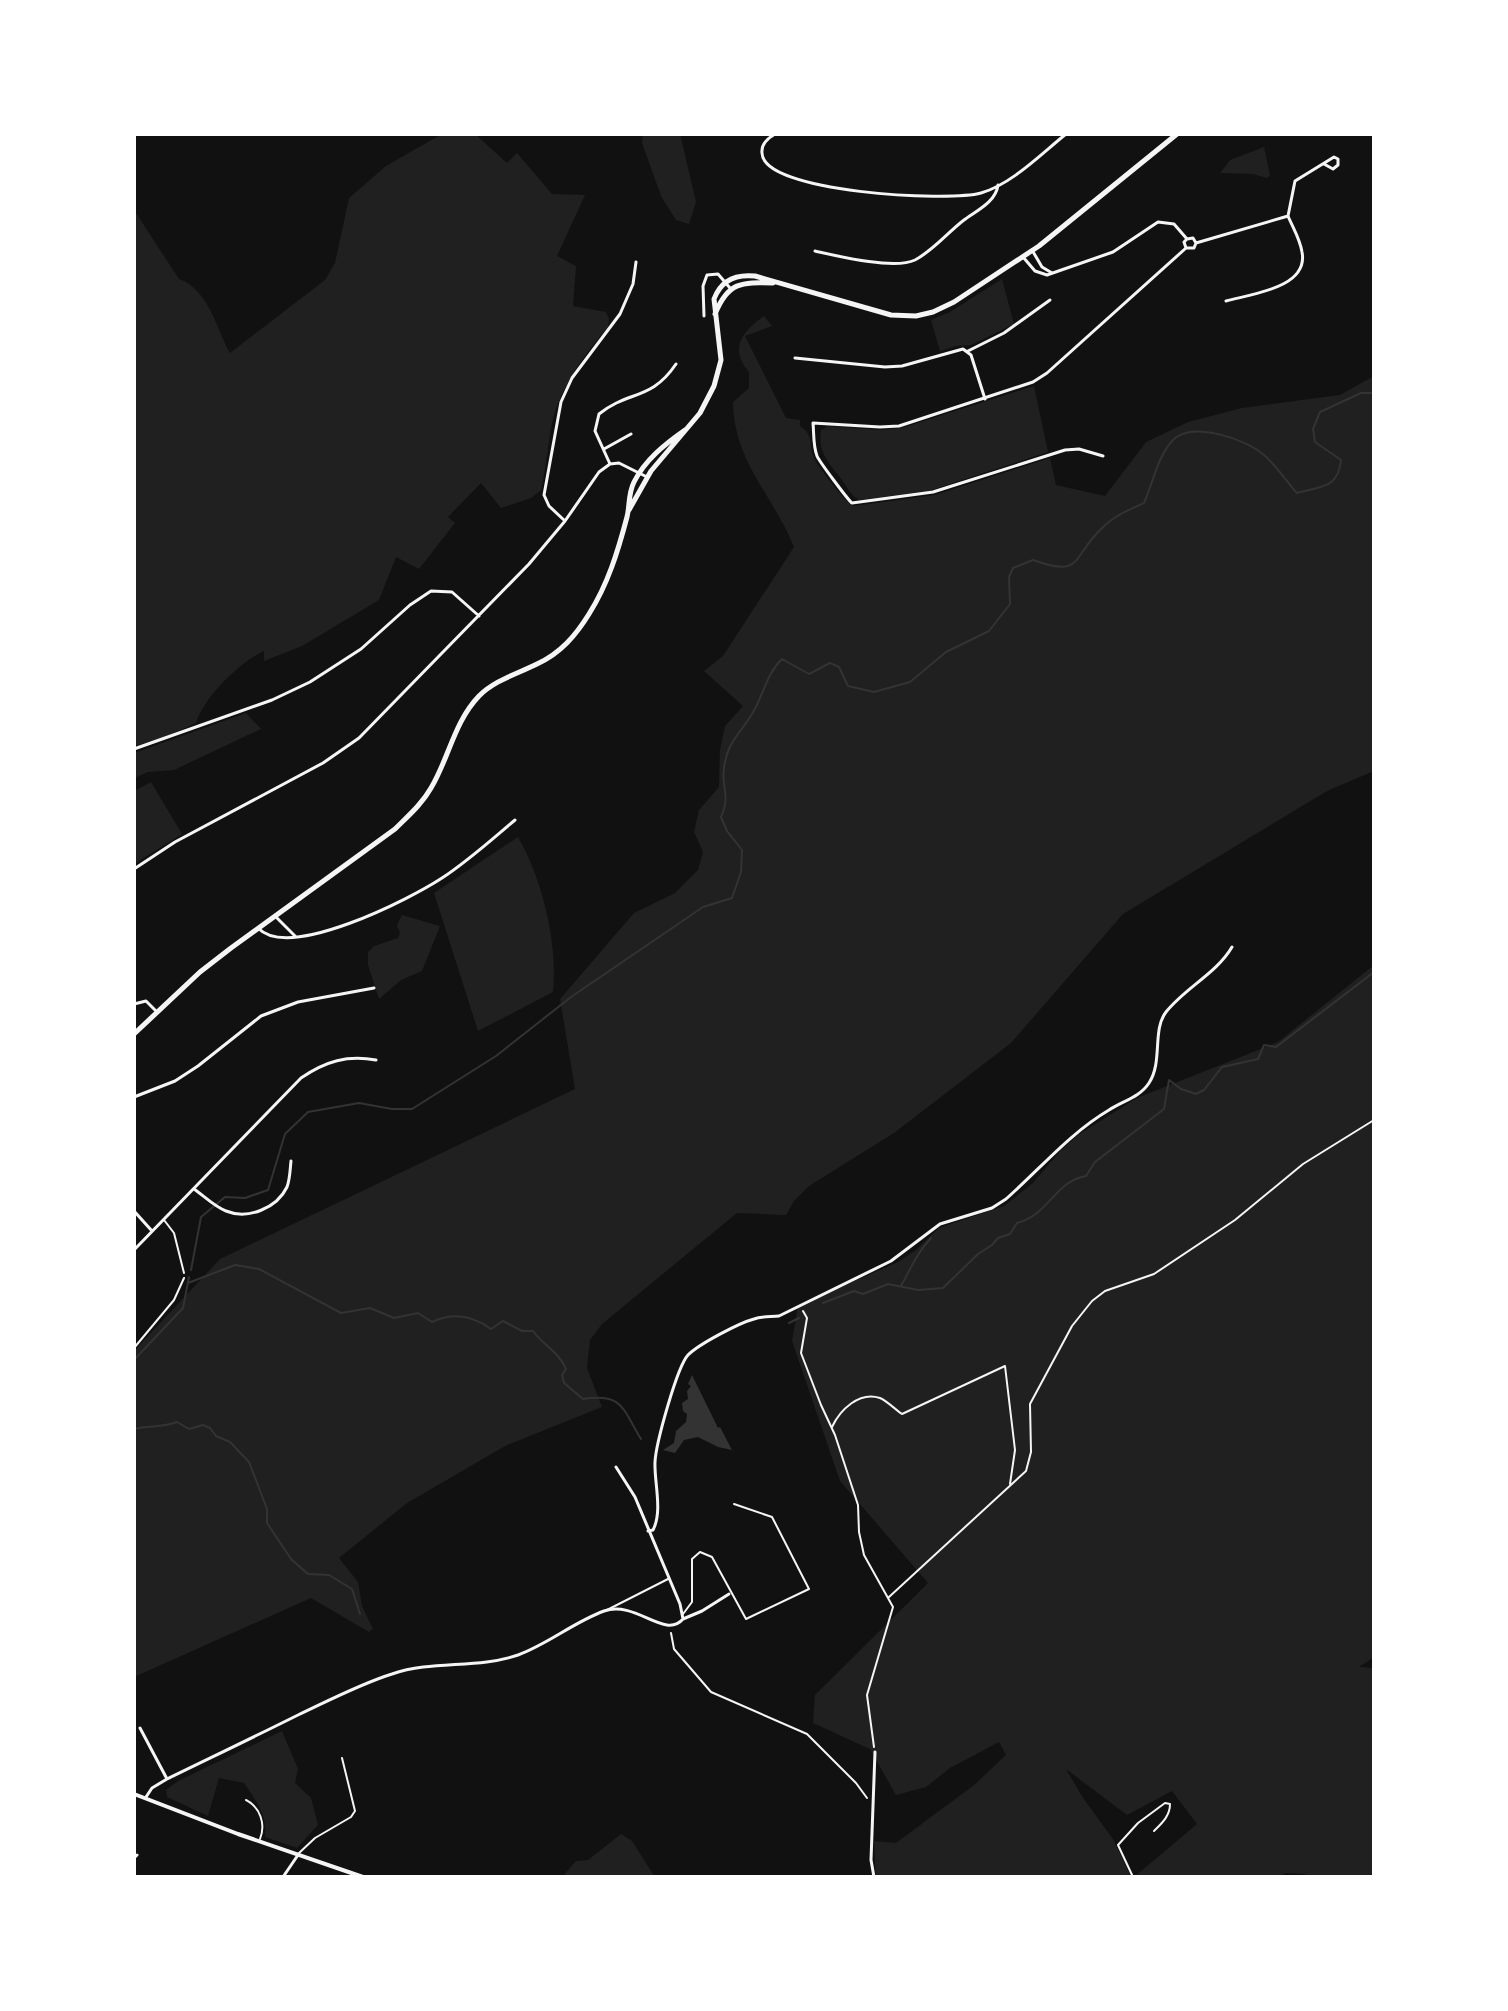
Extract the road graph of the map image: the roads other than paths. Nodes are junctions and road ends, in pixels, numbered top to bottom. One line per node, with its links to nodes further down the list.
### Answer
1 (775, 134): 5 (street)
2 (1066, 134): 5 (street)
3 (1177, 134): 10 (main road)
4 (1324, 164): 6 (street)
5 (998, 185): 11 (street)
6 (1288, 216): 8 (street); 19 (street)
7 (1187, 239): 8 (street); 9 (street); 14 (street)
8 (1196, 243): 9 (street)
9 (1186, 248): 25 (street)
10 (1032, 250): 12 (main road); 14 (street)
11 (815, 251)
12 (1023, 257): 14 (street); 16 (main road)
13 (636, 262): 34 (street)
14 (1052, 273)
15 (725, 281): 16 (main road); 17 (street); 20 (main road); 21 (street)
16 (775, 283): 17 (main road)
17 (731, 289): 20 (main road)
18 (1050, 300): 22 (street)
19 (1226, 301)
20 (715, 315): 26 (main road)
21 (704, 316)
22 (968, 351): 23 (street); 25 (street)
23 (795, 358)
24 (676, 364): 28 (street)
25 (985, 399): 29 (street)
26 (685, 430): 31 (main road); 32 (main road)
27 (631, 434): 28 (street)
28 (604, 449): 30 (street)
29 (1103, 456)
30 (610, 464): 31 (street); 34 (street)
31 (640, 473): 32 (street); 33 (main road)
32 (647, 477): 33 (main road)
33 (628, 511): 39 (main road)
34 (565, 521): 35 (street)
35 (479, 616): 36 (street); 38 (street)
36 (134, 749)
37 (515, 820): 41 (street)
38 (134, 869)
39 (275, 916): 40 (main road); 41 (street)
40 (258, 928): 41 (street); 45 (main road)
41 (295, 936)
42 (1232, 947): 60 (street)
43 (374, 988): 48 (street)
44 (134, 1004): 45 (street)
45 (157, 1012): 46 (main road)
46 (134, 1034)
47 (376, 1060): 50 (street)
48 (134, 1097)
49 (291, 1161): 50 (street)
50 (194, 1189): 54 (street)
51 (134, 1211): 52 (street)
52 (141, 1218): 53 (lane); 55 (street)
53 (134, 1220)
54 (164, 1220): 55 (street); 57 (lane)
55 (152, 1231): 56 (street)
56 (134, 1250)
57 (184, 1273)
58 (616, 1467): 60 (street)
59 (734, 1504): 64 (lane)
60 (648, 1531): 61 (street)
61 (668, 1579): 63 (lane); 64 (street)
62 (729, 1594): 64 (street)
63 (606, 1610): 64 (street); 68 (street)
64 (683, 1617)
65 (140, 1728): 68 (street)
66 (875, 1752): 77 (street)
67 (342, 1758): 74 (lane)
68 (167, 1779): 70 (street)
69 (134, 1794): 70 (street)
70 (146, 1797): 73 (street)
71 (246, 1800): 73 (lane)
72 (1154, 1831): 78 (lane)
73 (259, 1841): 74 (street)
74 (298, 1855): 75 (street); 76 (street)
75 (283, 1877)
76 (363, 1877)
77 (874, 1877)
78 (1133, 1877)

